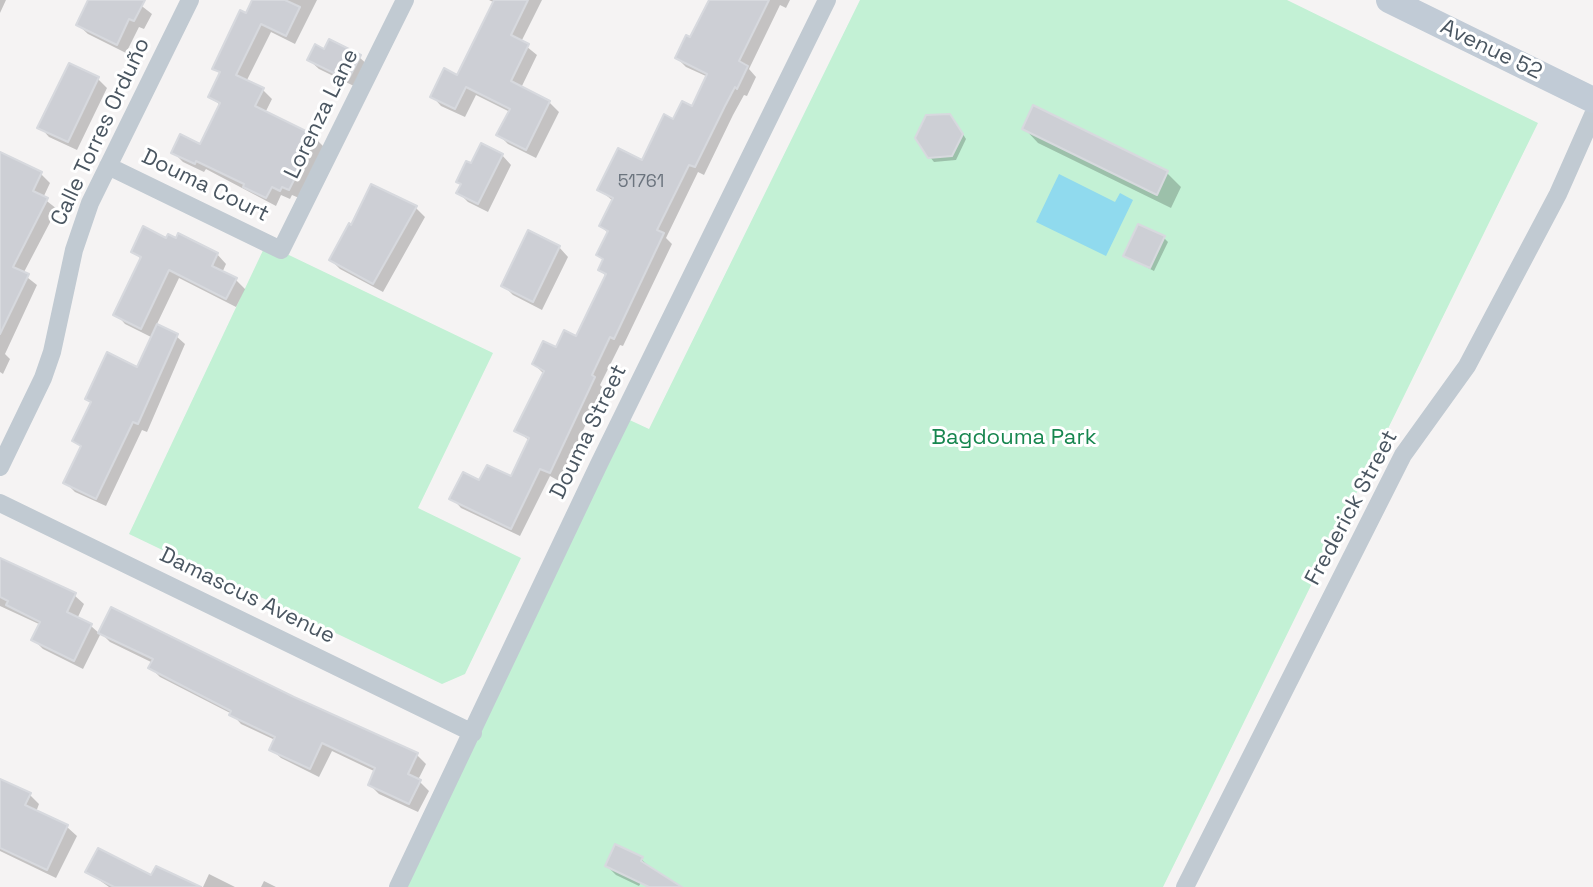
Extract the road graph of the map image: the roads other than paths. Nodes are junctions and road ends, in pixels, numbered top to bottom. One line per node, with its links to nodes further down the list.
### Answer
1 (190, 0): 7 (street, Calle Torres Orduño)
2 (405, 0): 8 (street, Lorenza Lane)
3 (827, 0): 11 (street, Douma Street)
4 (1389, 0): 5 (main road, Avenue 52)
5 (1593, 100)
6 (1593, 115): 13 (street, Frederick Street)
7 (108, 166): 8 (street, Douma Court); 9 (street, Calle Torres Orduño)
8 (281, 250)
9 (0, 467)
10 (0, 503): 11 (street, Damascus Avenue)
11 (473, 733): 12 (street, Douma Street)
12 (398, 887)
13 (1185, 887)

